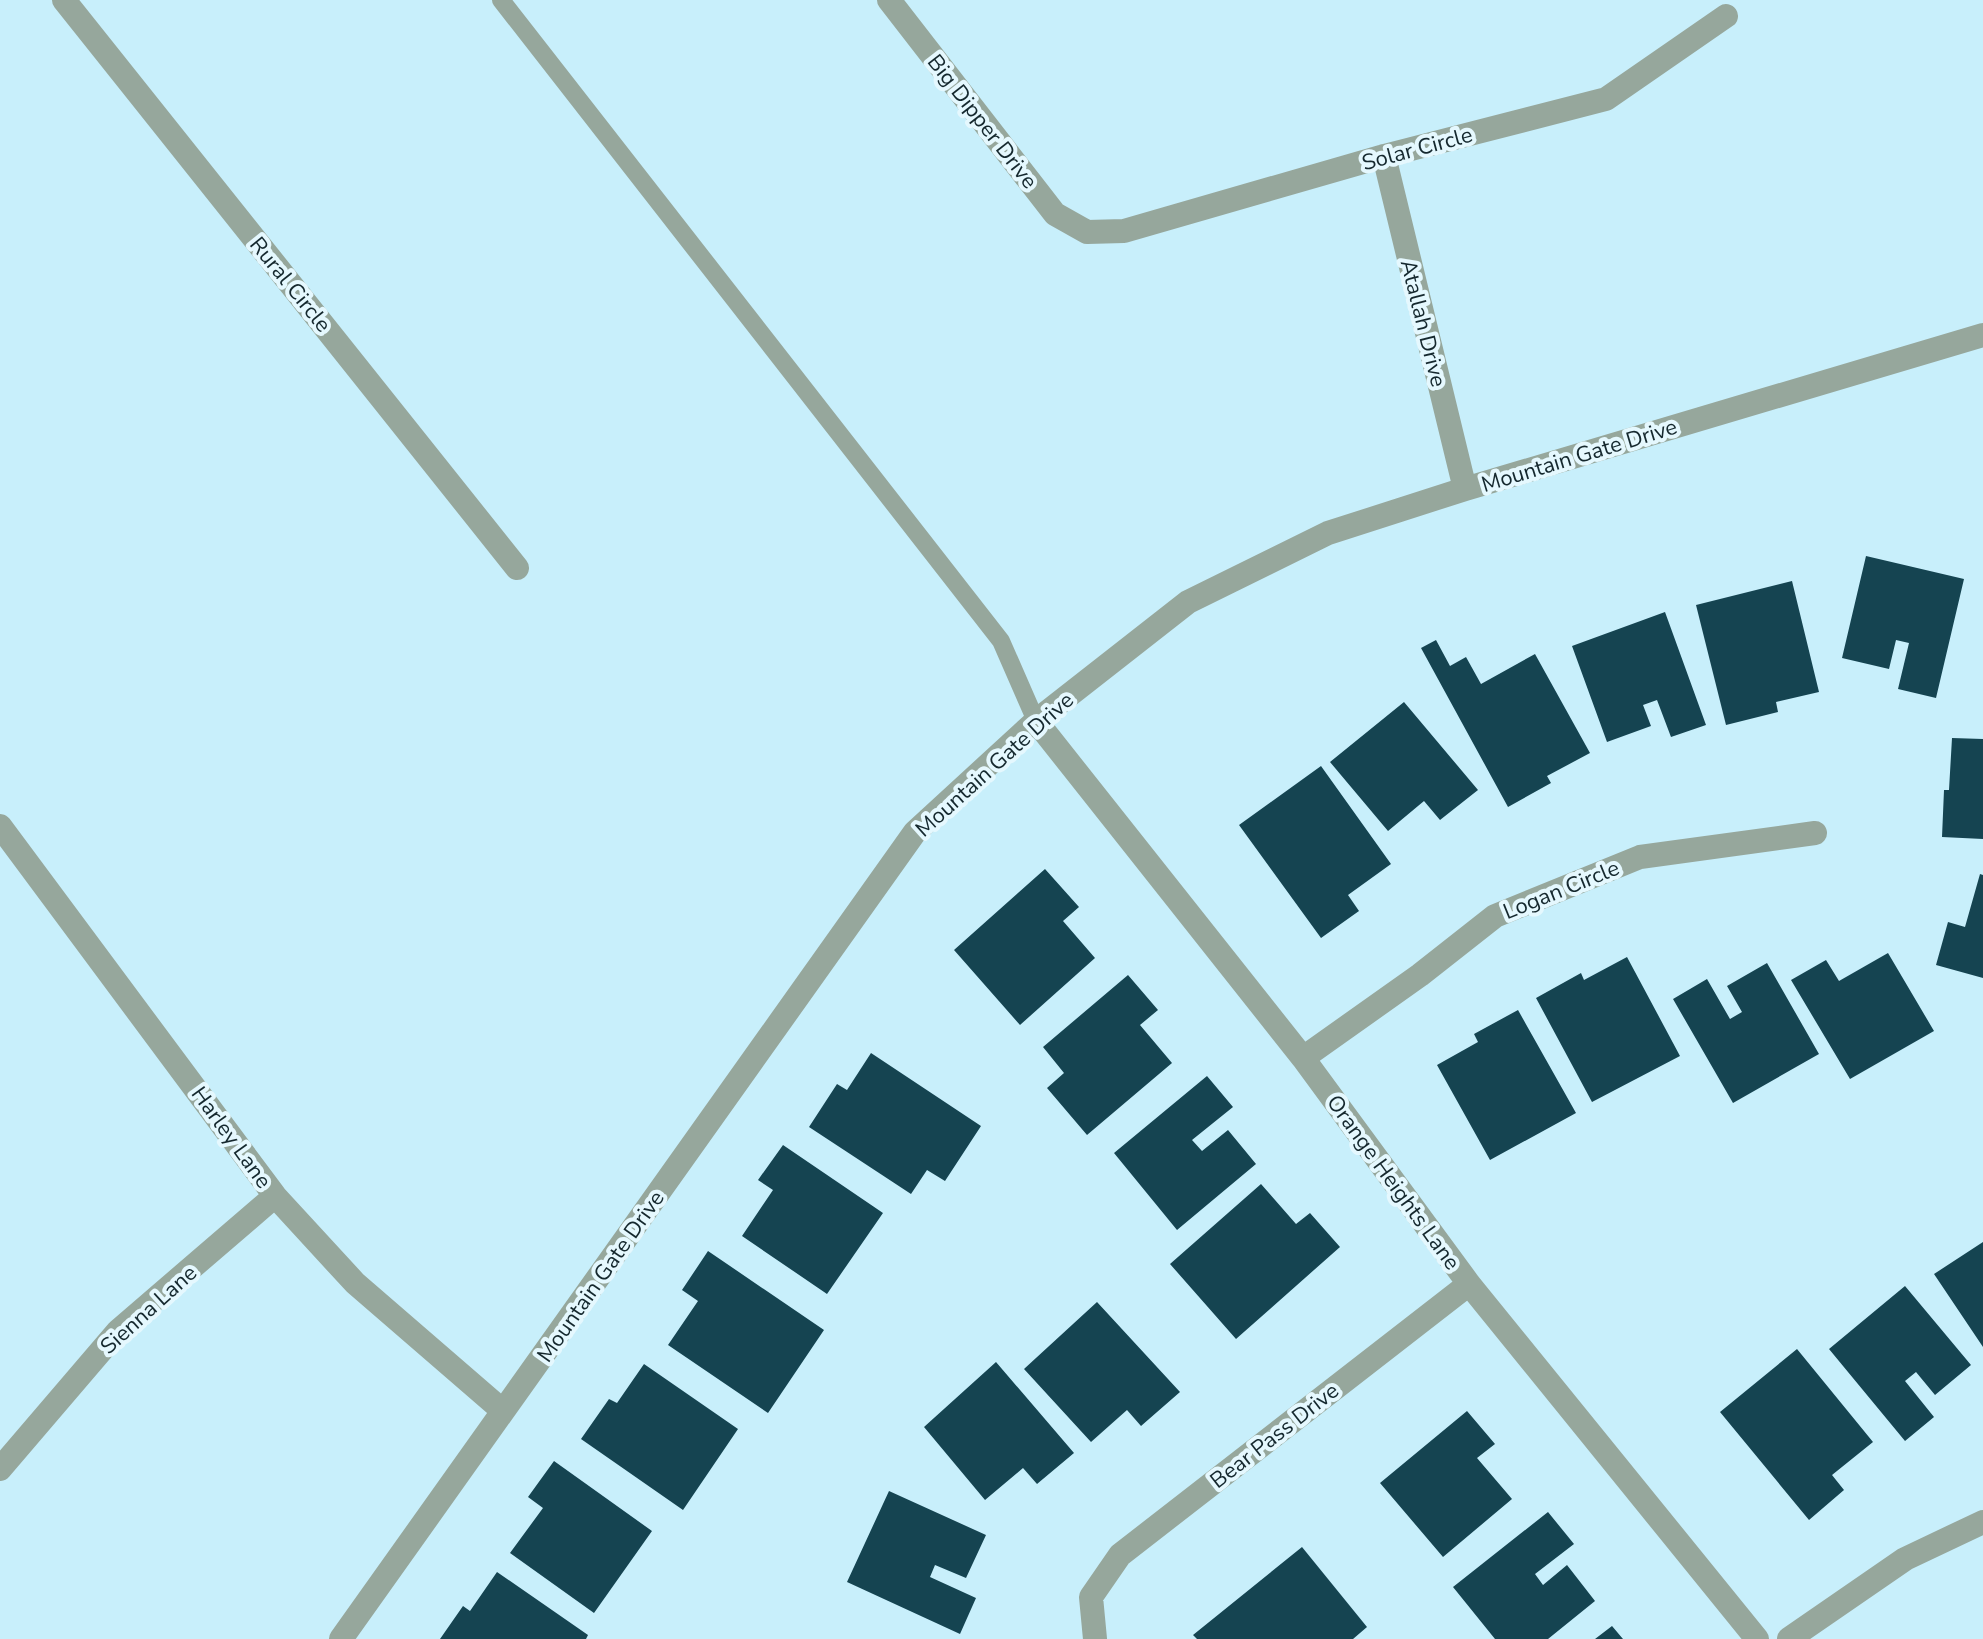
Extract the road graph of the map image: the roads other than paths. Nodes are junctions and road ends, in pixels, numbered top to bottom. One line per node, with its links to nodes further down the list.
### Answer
1 (64, 0): 9 (street, Rural Circle)
2 (501, 0): 10 (lane)
3 (889, 0): 6 (street, Big Dipper Drive)
4 (1726, 16): 5 (street, Solar Circle)
5 (1384, 156): 6 (street, Solar Circle); 8 (street, Atallah Drive)
6 (1087, 232)
7 (1983, 335): 8 (street, Mountain Gate Drive)
8 (1465, 489): 10 (street, Mountain Gate Drive)
9 (517, 568)
10 (1036, 721): 13 (street, Orange Heights Lane); 16 (street, Mountain Gate Drive)
11 (0, 826): 14 (street, Harley Lane)
12 (1815, 833): 13 (street, Logan Circle)
13 (1303, 1058): 15 (street, Orange Heights Lane)
14 (275, 1196): 16 (street, Harley Lane); 17 (street, Sienna Lane)
15 (1469, 1284): 20 (street, Bear Pass Drive); 21 (street, Orange Heights Lane)
16 (503, 1411): 19 (street, Mountain Gate Drive)
17 (0, 1469)
18 (1983, 1522): 22 (street)
19 (341, 1639)
20 (1095, 1639)
21 (1757, 1639)
22 (1789, 1639)

